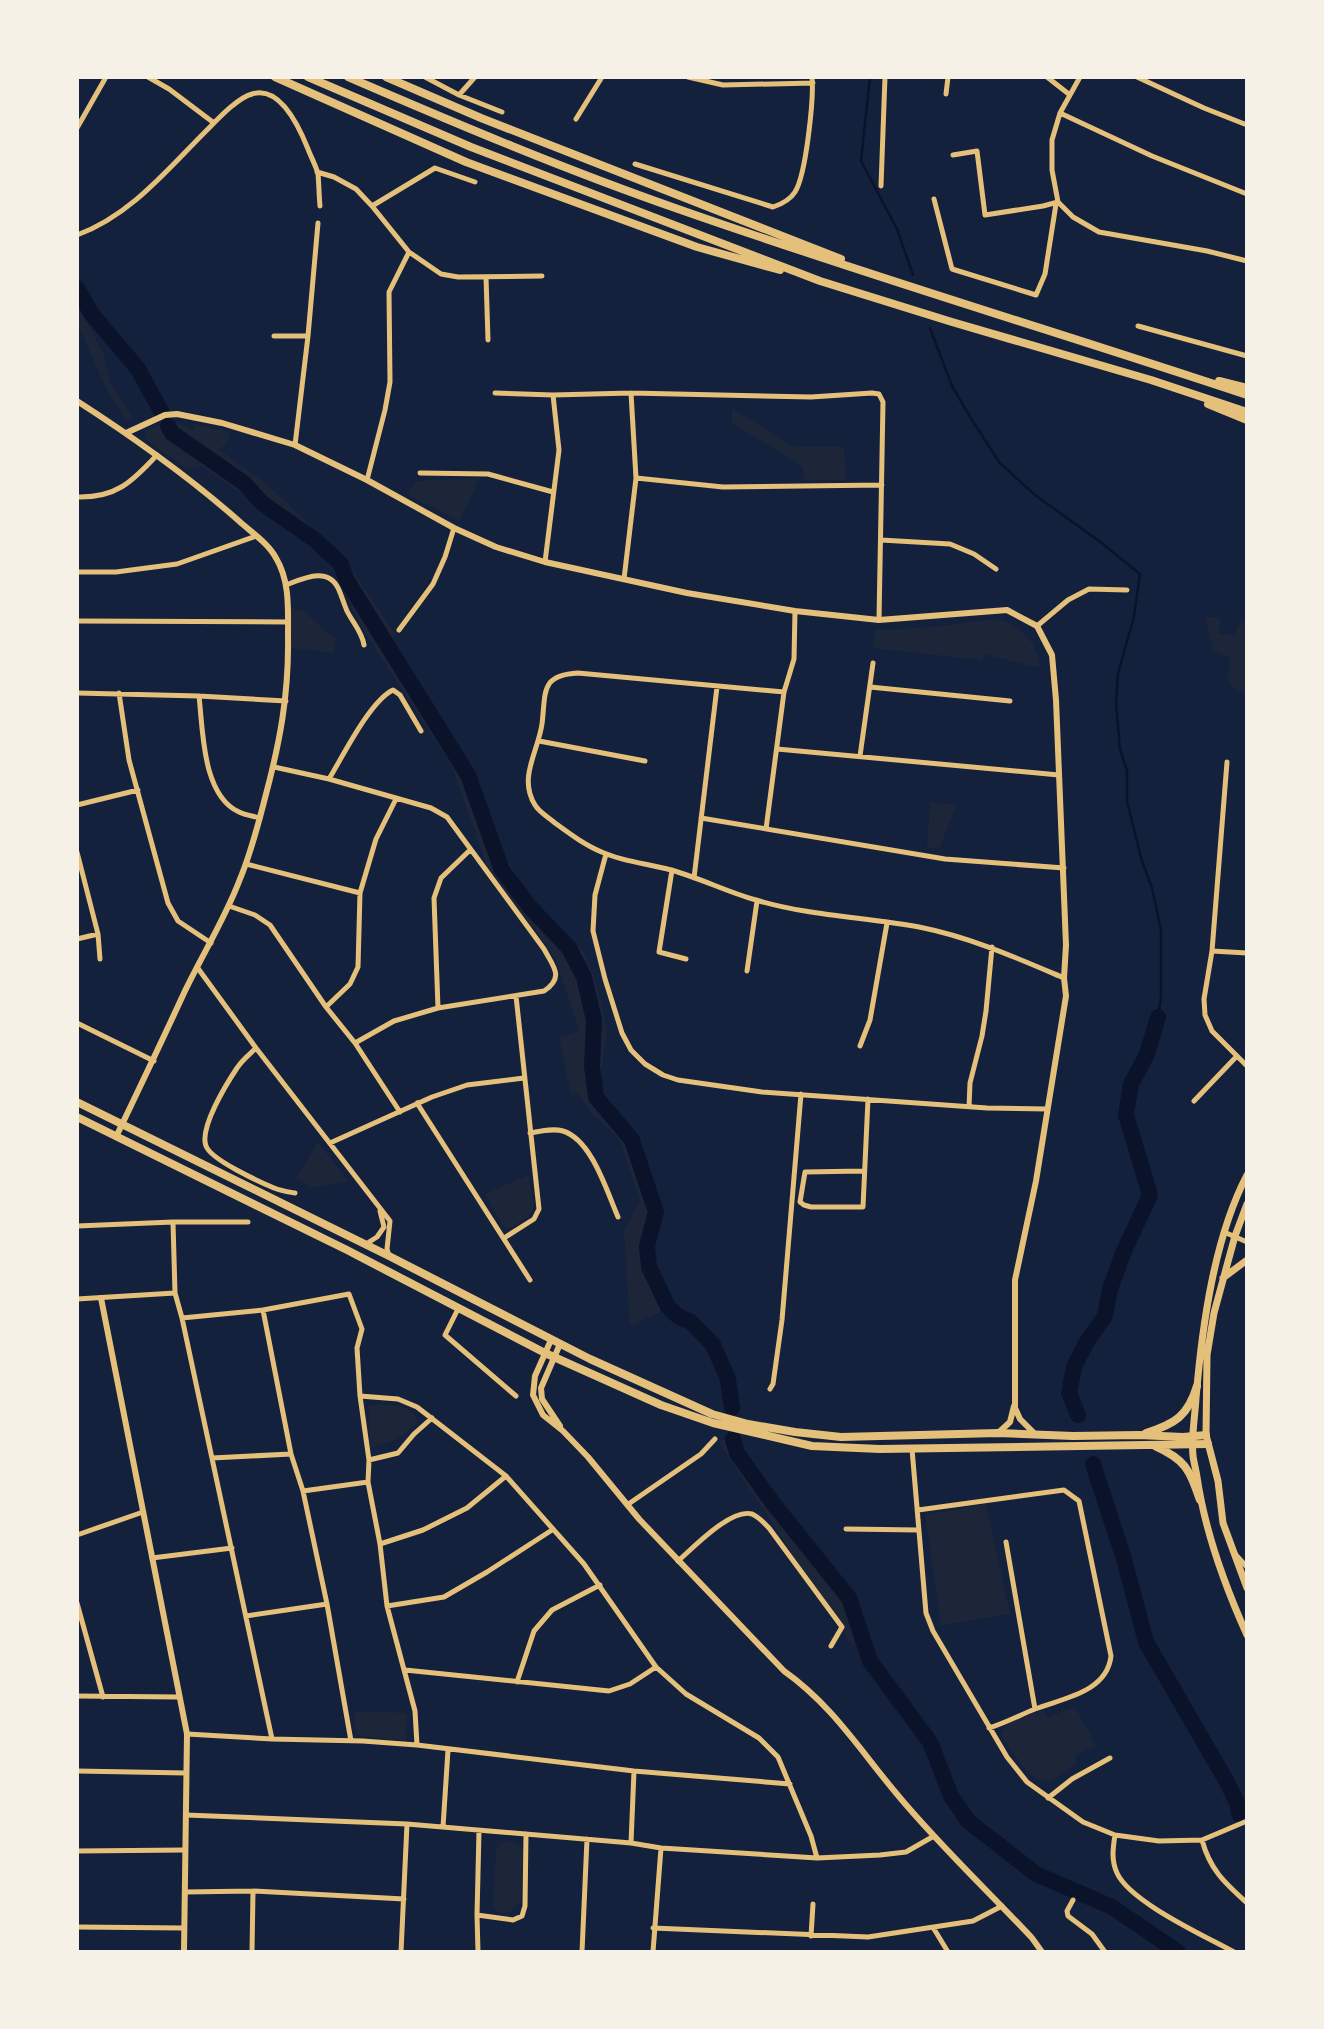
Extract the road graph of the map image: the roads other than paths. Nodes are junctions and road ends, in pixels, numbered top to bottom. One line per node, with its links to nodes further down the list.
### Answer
1 (106, 77): 25 (street)
2 (148, 77): 23 (street)
3 (275, 77): 42 (main road)
4 (308, 77): 42 (main road)
5 (348, 77): 43 (main road)
6 (386, 77): 43 (main road)
7 (425, 77): 19 (street)
8 (475, 77): 19 (street)
9 (602, 77): 22 (street)
10 (688, 77): 16 (street)
11 (885, 77): 30 (street)
12 (948, 77): 17 (street)
13 (1047, 77): 18 (street)
14 (1080, 77): 18 (street)
15 (1137, 77): 24 (street)
16 (813, 80): 27 (street)
17 (946, 94)
18 (1070, 94): 21 (street)
19 (458, 95): 20 (street)
20 (502, 112)
21 (1060, 113): 31 (street); 33 (street)
22 (576, 119)
23 (214, 123): 28 (street); 37 (street)
24 (1247, 125)
25 (77, 128)
26 (953, 155): 33 (street)
27 (635, 164)
28 (317, 172): 34 (street); 35 (street)
29 (475, 182): 35 (street)
30 (881, 186)
31 (1247, 194)
32 (934, 199): 33 (street)
33 (1057, 203): 39 (street)
34 (320, 206)
35 (372, 206): 38 (street)
36 (318, 223): 46 (street)
37 (77, 235)
38 (409, 252): 41 (street); 64 (street)
39 (1247, 261)
40 (542, 276): 41 (street)
41 (486, 277): 47 (street)
42 (820, 281): 50 (main road)
43 (898, 283): 49 (main road)
44 (1138, 326): 48 (street)
45 (274, 336): 46 (street)
46 (308, 336): 60 (street)
47 (488, 340)
48 (1247, 356)
49 (1156, 365): 51 (main road); 55 (main road)
50 (1152, 380): 57 (main road); 58 (main road)
51 (1247, 388)
52 (495, 393): 54 (street)
53 (632, 393): 54 (street); 63 (street); 65 (street)
54 (553, 395): 66 (street)
55 (1247, 395)
56 (77, 401): 59 (street)
57 (1247, 412)
58 (1247, 420)
59 (126, 433): 60 (street); 61 (street)
60 (295, 445): 64 (street)
61 (157, 455): 67 (street); 69 (street)
62 (420, 472): 66 (street)
63 (636, 478): 65 (street); 74 (street)
64 (367, 480): 68 (street)
65 (882, 485): 70 (street)
66 (553, 492): 71 (street)
67 (77, 497)
68 (454, 528): 71 (street); 82 (street)
69 (256, 536): 73 (street); 75 (street)
70 (881, 540): 72 (street); 78 (street)
71 (545, 562): 74 (street)
72 (996, 569)
73 (77, 572)
74 (624, 579): 77 (street)
75 (286, 585): 80 (street); 83 (street)
76 (1128, 590): 81 (street)
77 (796, 611): 78 (street); 87 (street)
78 (879, 620): 81 (street)
79 (77, 621): 80 (street)
80 (288, 622): 91 (street)
81 (1037, 626): 100 (street)
82 (399, 630)
83 (363, 645)
84 (873, 663): 86 (street)
85 (717, 687): 87 (street); 94 (street); 106 (street)
86 (870, 687): 92 (street); 96 (street)
87 (784, 692): 95 (street)
88 (77, 693): 89 (street)
89 (119, 693): 90 (street); 102 (street)
90 (199, 696): 91 (street); 105 (street)
91 (286, 701): 99 (street)
92 (1010, 701)
93 (421, 731): 101 (street)
94 (540, 741): 97 (street); 110 (street)
95 (777, 749): 96 (street); 107 (street)
96 (860, 755): 100 (street)
97 (645, 761)
98 (1227, 762): 123 (street)
99 (274, 766): 101 (street); 105 (street)
100 (1059, 775): 112 (street)
101 (329, 779): 103 (street)
102 (138, 790): 104 (street); 121 (street)
103 (396, 799): 108 (street); 115 (street)
104 (77, 805)
105 (260, 818): 111 (street)
106 (701, 818): 107 (street); 114 (street)
107 (766, 829): 112 (street)
108 (470, 850): 130 (street); 132 (street)
109 (77, 852): 119 (street)
110 (606, 854): 113 (street); 141 (street)
111 (246, 864): 115 (street); 117 (street)
112 (1064, 868): 129 (street)
113 (672, 870): 114 (street); 126 (street)
114 (694, 878): 116 (street)
115 (360, 893): 131 (street)
116 (757, 901): 118 (street); 128 (street)
117 (229, 906): 121 (street); 131 (street)
118 (887, 923): 122 (street); 135 (street)
119 (98, 934): 120 (street); 125 (street)
120 (77, 939)
121 (211, 943): 127 (street)
122 (992, 947): 129 (street); 146 (street)
123 (1212, 951): 124 (street); 137 (street)
124 (1247, 953)
125 (100, 959)
126 (686, 959)
127 (197, 967): 136 (street); 138 (street)
128 (747, 971)
129 (1064, 978): 147 (street)
130 (516, 996): 132 (street); 140 (street)
131 (326, 1007): 134 (street)
132 (438, 1008): 134 (street)
133 (77, 1023): 138 (street)
134 (355, 1043): 148 (street)
135 (860, 1046)
136 (256, 1048): 153 (street); 156 (street)
137 (1236, 1057): 139 (street); 143 (street)
138 (154, 1061): 150 (street)
139 (1247, 1066)
140 (524, 1078): 145 (street); 151 (street)
141 (800, 1094): 142 (street); 183 (street)
142 (868, 1099): 146 (street); 154 (street)
143 (1194, 1101)
144 (77, 1102): 150 (main road)
145 (417, 1103): 148 (street); 165 (street)
146 (970, 1107): 147 (street)
147 (1047, 1109): 186 (street)
148 (400, 1112): 153 (street)
149 (77, 1117): 152 (main road)
150 (122, 1124): 152 (street); 167 (main road)
151 (530, 1133): 159 (street); 165 (street)
152 (116, 1137): 175 (main road)
153 (330, 1143): 158 (street)
154 (863, 1171): 154 (street)
155 (1247, 1175): 163 (main road)
156 (295, 1193)
157 (1247, 1205): 164 (main road)
158 (380, 1208): 167 (street); 168 (street)
159 (618, 1217)
160 (173, 1222): 161 (street); 162 (street); 172 (street)
161 (248, 1222)
162 (77, 1226)
163 (1224, 1231): 164 (street); 182 (main road)
164 (1235, 1236): 166 (street); 170 (main road)
165 (504, 1238): 171 (street)
166 (1247, 1242)
167 (365, 1245): 168 (main road)
168 (389, 1256): 178 (main road)
169 (1247, 1259): 170 (main road)
170 (1223, 1278): 190 (main road)
171 (530, 1280)
172 (175, 1293): 173 (street); 177 (street)
173 (101, 1298): 174 (street); 208 (street)
174 (77, 1299)
175 (458, 1309): 180 (main road); 185 (street)
176 (263, 1310): 177 (street); 184 (street); 199 (street)
177 (182, 1318): 200 (street)
178 (551, 1339): 179 (main road); 180 (street)
179 (560, 1344): 181 (street); 189 (main road)
180 (545, 1353): 181 (main road); 188 (street)
181 (554, 1358): 188 (street); 198 (main road)
182 (1197, 1386): 191 (main road); 192 (main road)
183 (770, 1389)
184 (360, 1396): 187 (street); 201 (street)
185 (516, 1396)
186 (1015, 1401): 189 (street); 193 (street)
187 (432, 1418): 201 (street); 202 (street)
188 (563, 1431): 206 (street)
189 (998, 1433): 193 (main road)
190 (1206, 1434): 192 (main road); 195 (main road)
191 (1139, 1435): 192 (main road); 193 (main road)
192 (1193, 1435): 197 (main road)
193 (1036, 1436)
194 (715, 1439): 206 (street)
195 (1208, 1444): 197 (main road); 216 (main road)
196 (1153, 1445): 197 (main road); 198 (main road); 205 (main road)
197 (1193, 1445): 205 (main road)
198 (912, 1449): 207 (street)
199 (291, 1454): 200 (street); 204 (street)
200 (212, 1458): 215 (street)
201 (369, 1460): 203 (street)
202 (506, 1476): 210 (street); 214 (street)
203 (368, 1482): 204 (street); 214 (street)
204 (303, 1491): 223 (street)
205 (1200, 1500): 226 (main road)
206 (627, 1504): 218 (street)
207 (918, 1510): 211 (street); 234 (street)
208 (143, 1512): 212 (street); 217 (street)
209 (846, 1529): 211 (street)
210 (552, 1530): 220 (street); 224 (street)
211 (918, 1530): 235 (street)
212 (77, 1535)
213 (1006, 1542): 234 (street)
214 (380, 1544): 224 (street)
215 (232, 1548): 217 (street); 225 (street)
216 (1233, 1551): 219 (street); 221 (main road)
217 (152, 1558): 233 (street)
218 (678, 1561): 227 (street); 254 (street)
219 (1247, 1567)
220 (600, 1585): 228 (street); 230 (street)
221 (1247, 1588)
222 (77, 1603): 232 (street)
223 (327, 1604): 225 (street); 238 (street)
224 (387, 1606): 229 (street)
225 (246, 1616): 237 (street)
226 (1247, 1634)
227 (831, 1646)
228 (656, 1667): 230 (street); 245 (street)
229 (405, 1670): 230 (street); 239 (street)
230 (517, 1682)
231 (77, 1696): 232 (street)
232 (103, 1697): 233 (street)
233 (179, 1697): 236 (street)
234 (1035, 1709): 235 (street)
235 (989, 1728): 246 (street)
236 (187, 1734): 237 (street); 244 (street)
237 (272, 1739): 238 (street)
238 (351, 1741): 239 (street)
239 (417, 1745): 240 (street)
240 (448, 1750): 243 (street); 250 (street)
241 (1110, 1758): 246 (street)
242 (77, 1771): 244 (street)
243 (634, 1771): 245 (street); 257 (street)
244 (186, 1773): 247 (street)
245 (790, 1784): 261 (street)
246 (1048, 1798): 253 (street)
247 (186, 1815): 249 (street); 259 (street)
248 (1247, 1821): 256 (street)
249 (407, 1824): 250 (street); 264 (street)
250 (443, 1827): 251 (street)
251 (479, 1831): 252 (street); 269 (street)
252 (526, 1834): 255 (street); 269 (street)
253 (1115, 1835): 256 (street); 284 (street)
254 (934, 1836): 261 (street); 268 (street)
255 (587, 1839): 257 (street); 279 (street)
256 (1202, 1840): 266 (street)
257 (631, 1843): 258 (street)
258 (661, 1848): 261 (street); 272 (street)
259 (185, 1850): 260 (street); 263 (street)
260 (77, 1851)
261 (817, 1858)
262 (253, 1891): 263 (street); 264 (street); 276 (street)
263 (185, 1892): 271 (street)
264 (404, 1899): 277 (street)
265 (1073, 1900): 283 (street)
266 (1247, 1903)
267 (813, 1904): 274 (street)
268 (1002, 1906): 273 (street); 282 (street)
269 (477, 1915): 278 (street)
270 (77, 1927): 271 (street)
271 (184, 1928): 275 (street)
272 (653, 1928): 274 (street); 280 (street)
273 (934, 1928): 274 (street); 281 (street)
274 (811, 1936)
275 (184, 1952)
276 (252, 1952)
277 (401, 1952)
278 (478, 1952)
279 (582, 1952)
280 (653, 1952)
281 (948, 1952)
282 (1042, 1952)
283 (1105, 1952)
284 (1234, 1952)

